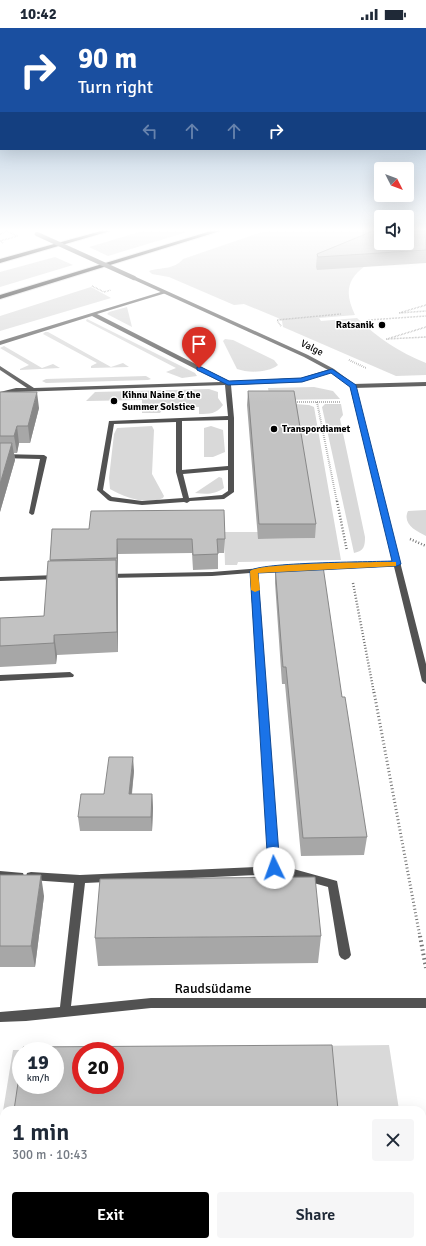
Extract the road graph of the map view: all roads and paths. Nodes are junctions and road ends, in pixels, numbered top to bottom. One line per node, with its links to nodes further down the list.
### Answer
1 (30, 288): 7 (main road)
2 (96, 288): 3 (path)
3 (118, 288)
4 (127, 288): 8 (path)
5 (155, 288): 6 (street, Valge, bridge)
6 (164, 292): 8 (street); 20 (street, Valge)
7 (0, 297)
8 (146, 298): 11 (street)
9 (426, 305): 10 (path)
10 (426, 311)
11 (92, 314): 18 (street); 21 (street)
12 (341, 314): 15 (path)
13 (426, 316): 14 (path)
14 (368, 320)
15 (278, 327)
16 (426, 328): 17 (path)
17 (426, 336)
18 (0, 343)
19 (0, 368): 24 (street)
20 (332, 370): 21 (street); 23 (street, Valge)
21 (228, 383): 24 (street); 27 (street)
22 (426, 384): 23 (street)
23 (353, 386): 34 (street)
24 (34, 390): 25 (street)
25 (0, 394)
26 (288, 402): 35 (path)
27 (231, 418): 28 (street); 30 (street)
28 (179, 420): 31 (street); 32 (street)
29 (0, 456): 33 (street)
30 (232, 468): 31 (street); 32 (street)
31 (178, 472): 32 (street)
32 (187, 500)
33 (32, 513)
34 (397, 564): 35 (street); 44 (street)
35 (350, 567): 37 (street); 49 (path)
36 (292, 568): 38 (street)
37 (306, 568)
38 (254, 571): 39 (street); 45 (street)
39 (101, 576)
40 (62, 577): 41 (street)
41 (0, 579)
42 (70, 675): 43 (street)
43 (0, 678)
44 (426, 681)
45 (274, 868): 47 (street); 48 (street)
46 (0, 874): 47 (street)
47 (80, 880): 51 (street)
48 (345, 955)
49 (426, 968)
50 (426, 1003): 51 (street, Raudsüdame)
51 (65, 1012): 52 (street, Raudsüdame)
52 (0, 1017)

